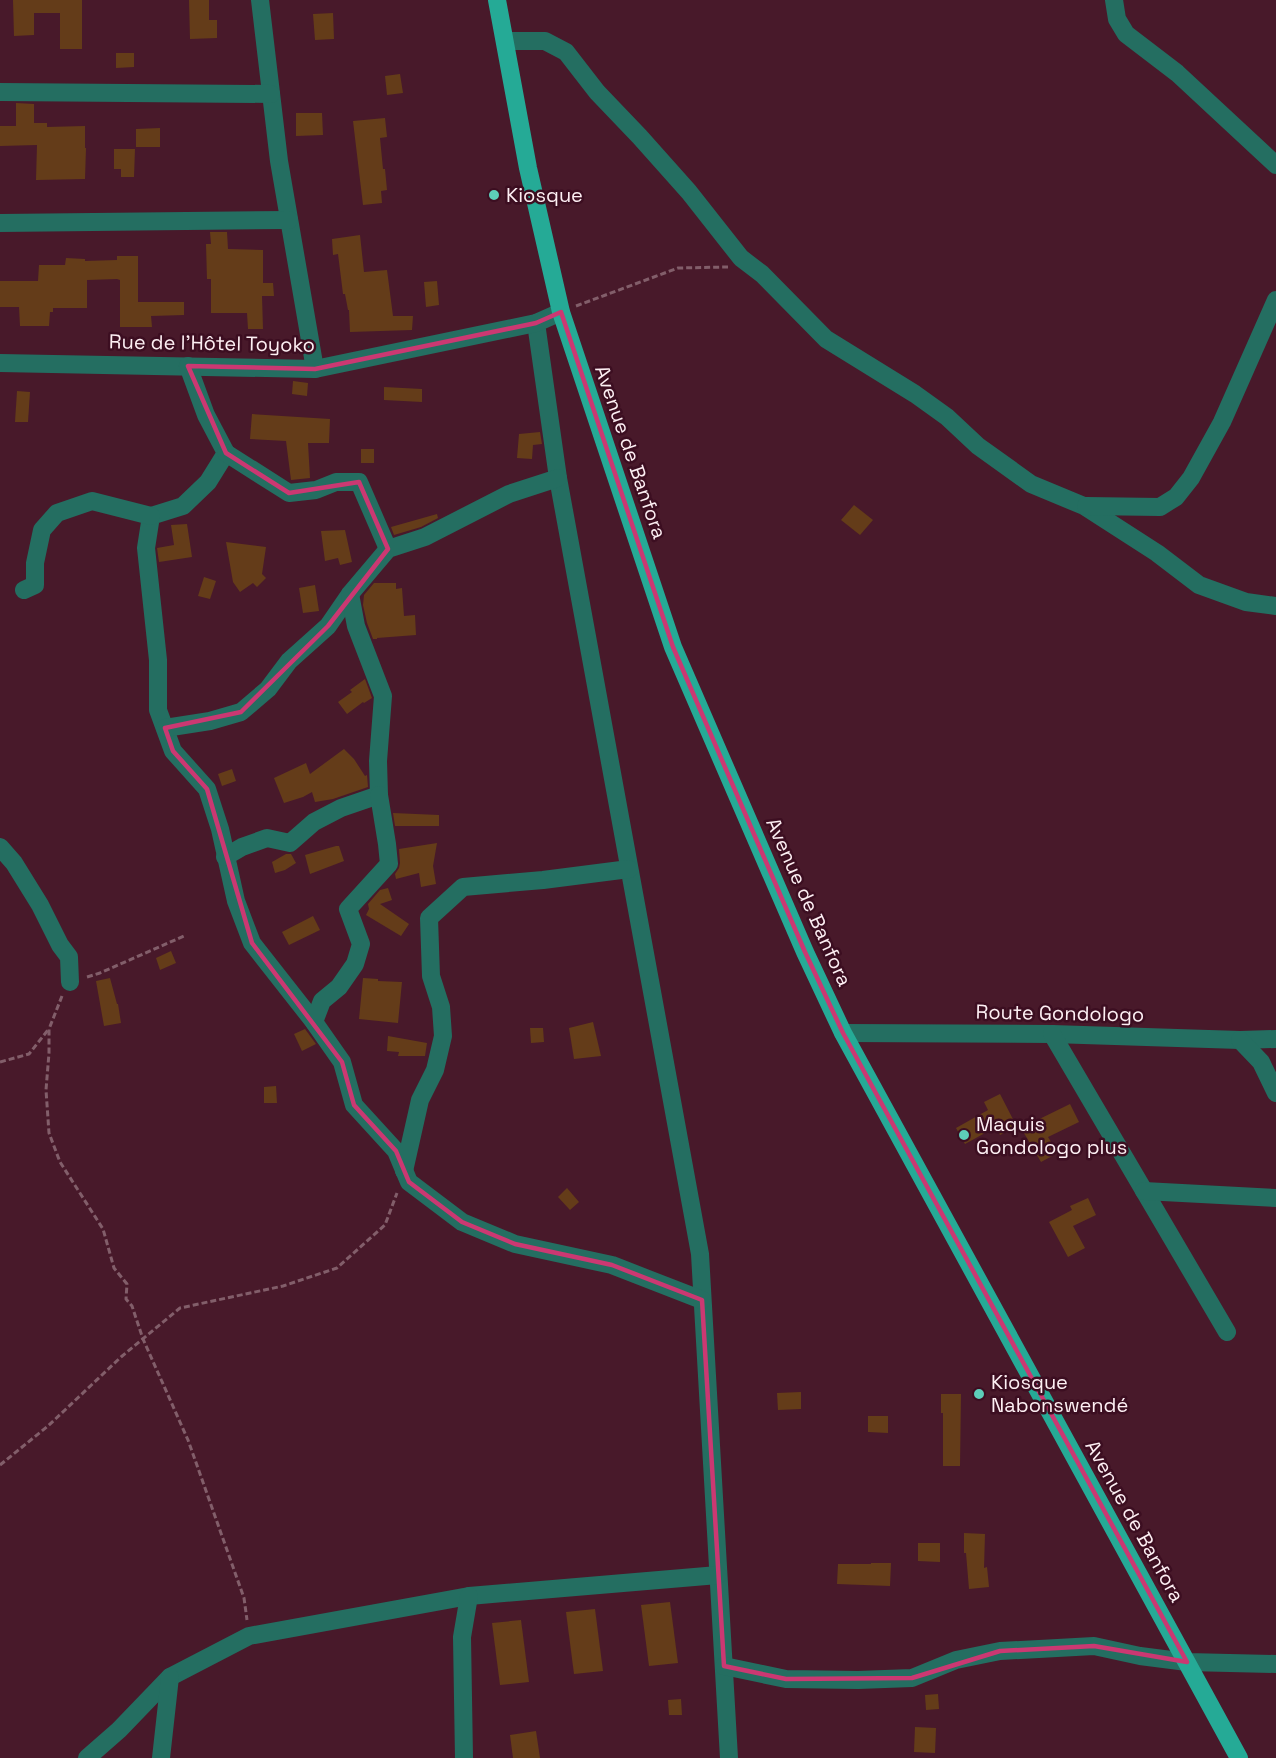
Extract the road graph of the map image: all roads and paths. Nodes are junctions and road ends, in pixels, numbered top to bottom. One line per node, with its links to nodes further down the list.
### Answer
1 (260, 0): 6 (street)
2 (497, 0): 4 (main road, Avenue de Banfora)
3 (1113, 0): 7 (street)
4 (505, 41): 10 (street); 12 (main road, Avenue de Banfora)
5 (0, 92): 6 (street)
6 (271, 94): 8 (street)
7 (1276, 165)
8 (289, 220): 9 (street); 16 (street)
9 (0, 223)
10 (754, 268): 12 (path); 19 (street)
11 (1276, 300): 19 (street)
12 (561, 312): 13 (street, Rue de l'Hôtel Toyoko); 34 (main road, Avenue de Banfora)
13 (536, 323): 16 (street, Rue de l'Hôtel Toyoko); 18 (street)
14 (0, 363): 15 (street, Rue de l'Hôtel Toyoko)
15 (188, 366): 16 (street, Rue de l'Hôtel Toyoko); 17 (street)
16 (315, 369)
17 (226, 453): 20 (street); 21 (street)
18 (558, 478): 21 (street); 29 (street)
19 (1084, 506): 24 (street)
20 (151, 516): 22 (street); 25 (street)
21 (388, 549): 23 (street)
22 (24, 590)
23 (350, 594): 25 (street); 26 (street)
24 (1276, 606)
25 (165, 728): 28 (street)
26 (379, 795): 28 (street); 32 (street)
27 (0, 847): 31 (street)
28 (225, 857): 32 (street)
29 (629, 869): 40 (street); 43 (street)
30 (184, 936): 31 (path)
31 (70, 982): 33 (path)
32 (314, 1022): 40 (street)
33 (49, 1029): 38 (path); 45 (path)
34 (843, 1033): 35 (street, Route Gondologo); 50 (main road, Avenue de Banfora)
35 (1052, 1034): 37 (street, Route Gondologo); 41 (street)
36 (1276, 1039): 37 (street, Route Gondologo)
37 (1240, 1041): 39 (street)
38 (0, 1062)
39 (1276, 1094)
40 (404, 1171): 43 (street); 45 (path)
41 (1144, 1191): 42 (street); 44 (street)
42 (1276, 1198)
43 (702, 1300): 47 (street)
44 (1227, 1332)
45 (143, 1339): 46 (path); 49 (path)
46 (0, 1465)
47 (718, 1575): 48 (street); 52 (street)
48 (469, 1596): 49 (street); 56 (street)
49 (249, 1636): 53 (street)
50 (1187, 1662): 51 (street); 52 (street); 58 (main road, Avenue de Banfora)
51 (1276, 1664)
52 (724, 1666): 57 (street)
53 (170, 1677): 54 (street); 55 (street)
54 (87, 1758)
55 (161, 1758)
56 (464, 1758)
57 (729, 1758)
58 (1239, 1758)

